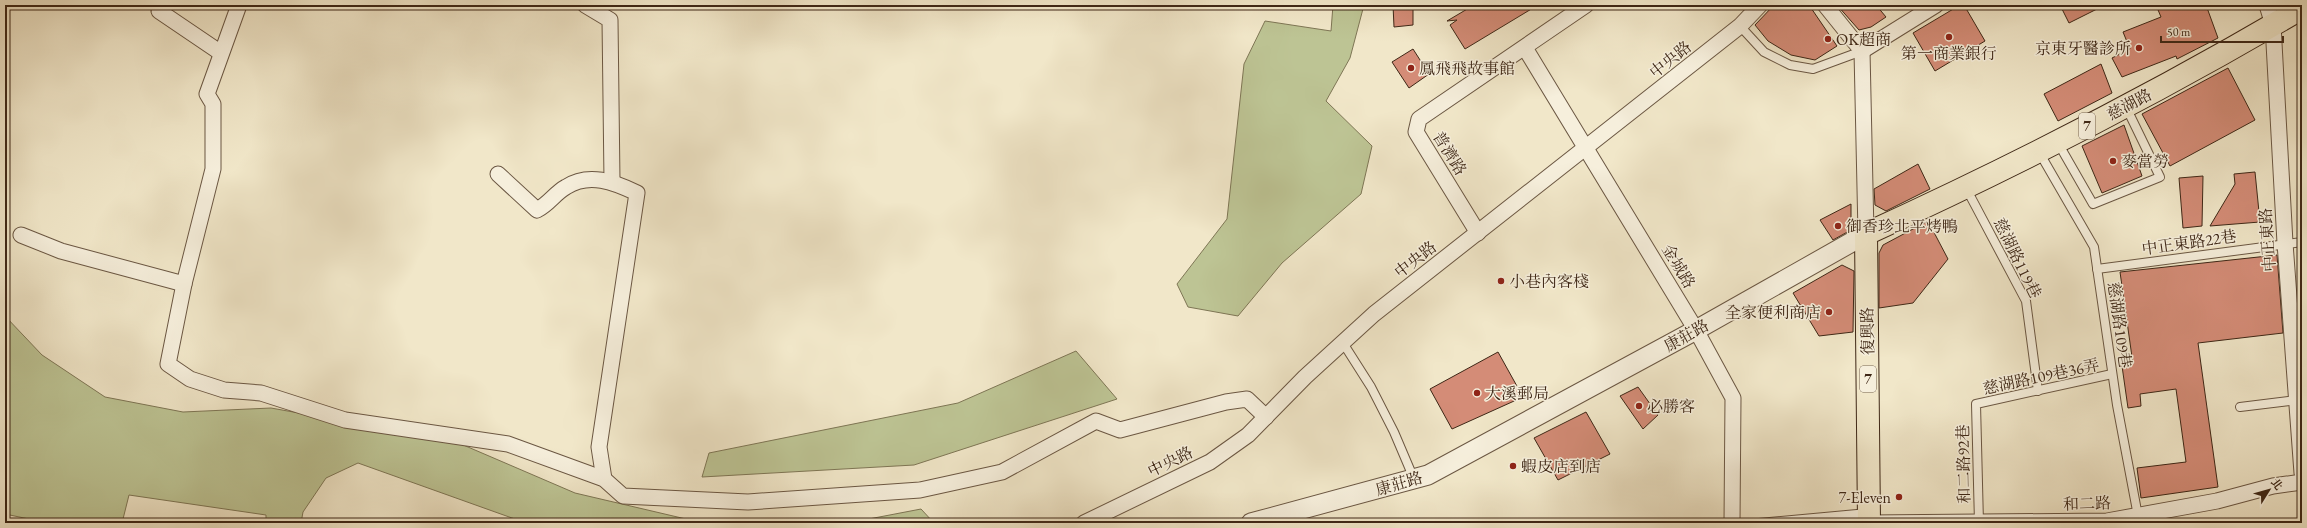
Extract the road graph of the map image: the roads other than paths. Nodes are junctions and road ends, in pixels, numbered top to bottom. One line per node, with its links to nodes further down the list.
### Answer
1 (240, 5): 13 (street)
2 (585, 5): 18 (street)
3 (1586, 5): 11 (street, 普濟路)
4 (1760, 5): 10 (street, 中央路)
5 (1825, 5): 12 (street)
6 (1936, 5): 12 (street)
7 (2302, 8): 9 (main road, 慈湖路 / 7)
8 (159, 11): 13 (street)
9 (2270, 15): 14 (main road, 慈湖路 / 7); 24 (street, 中正東路)
10 (1740, 26): 12 (lane); 16 (street, 中央路)
11 (1525, 48): 16 (street, 金城路); 20 (street, 普濟路)
12 (1862, 51): 21 (street)
13 (221, 52): 26 (street)
14 (2126, 107): 15 (main road, 慈湖路 / 7); 15 (lane)
15 (2047, 146): 19 (main road, 慈湖路 / 7); 25 (lane, 慈湖路109巷)
16 (1586, 149): 20 (street, 中央路); 27 (street, 金城路)
17 (498, 174): 18 (street)
18 (612, 181): 37 (street)
19 (1966, 188): 21 (main road, 慈湖路 / 7); 30 (lane, 慈湖路119巷)
20 (1478, 233): 28 (street, 中央路)
21 (1866, 234): 27 (street, 康莊路); 40 (main road, 復興路 / 7)
22 (21, 235): 26 (street)
23 (2302, 242): 24 (lane, 中正東路22巷)
24 (2284, 243): 25 (lane, 中正東路22巷); 31 (street, 中正東路)
25 (2097, 269): 29 (lane, 慈湖路109巷)
26 (184, 284): 37 (street)
27 (1696, 330): 36 (street, 康莊路); 44 (street, 金城路)
28 (1343, 343): 34 (street, 中央路); 36 (lane)
29 (2112, 374): 30 (lane, 慈湖路109巷36弄); 39 (lane, 慈湖路109巷)
30 (2038, 392): 32 (lane, 慈湖路109巷36弄)
31 (2296, 400): 33 (lane); 35 (street, 中正東路)
32 (1976, 404): 41 (lane, 和二路92巷)
33 (2240, 407)
34 (1266, 416): 37 (street); 42 (street, 中央路)
35 (2302, 473)
36 (1414, 479): 43 (street, 康莊路)
37 (604, 480)
38 (2302, 482): 39 (street, 和二路)
39 (2138, 516): 46 (street, 和二路)
40 (1869, 520): 41 (street, 和二路); 45 (lane)
41 (1979, 522): 46 (street, 和二路)
42 (1084, 523)
43 (1255, 523)
44 (1732, 523)
45 (1759, 523)
46 (2017, 523)

